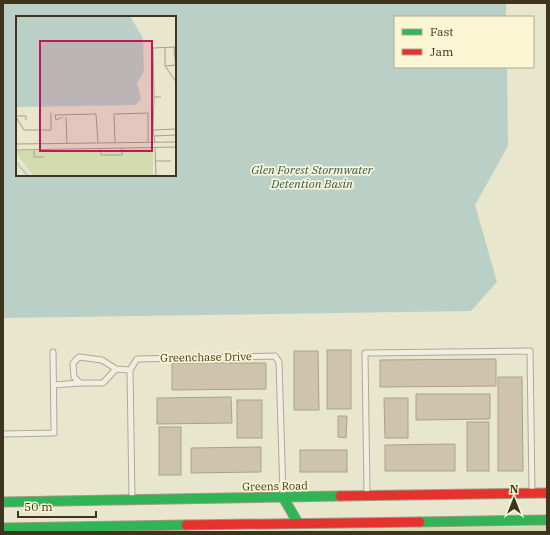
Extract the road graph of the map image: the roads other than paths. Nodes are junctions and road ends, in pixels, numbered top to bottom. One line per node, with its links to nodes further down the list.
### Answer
1 (53, 352): 5 (lane)
2 (116, 369): 3 (lane); 4 (lane); 4 (lane)
3 (130, 370): 10 (lane, Greenchase Drive); 12 (lane)
4 (80, 383): 5 (lane)
5 (54, 385): 6 (lane)
6 (3, 434)
7 (532, 493): 8 (main road, Greens Road); 9 (main road, Greens Road); 9 (lane)
8 (547, 493)
9 (367, 496): 10 (main road, Greens Road)
10 (283, 497): 12 (main road, Greens Road); 14 (main road)
11 (3, 502): 12 (main road, Greens Road)
12 (132, 503)
13 (547, 520): 14 (main road)
14 (298, 527): 15 (main road)
15 (3, 528)

